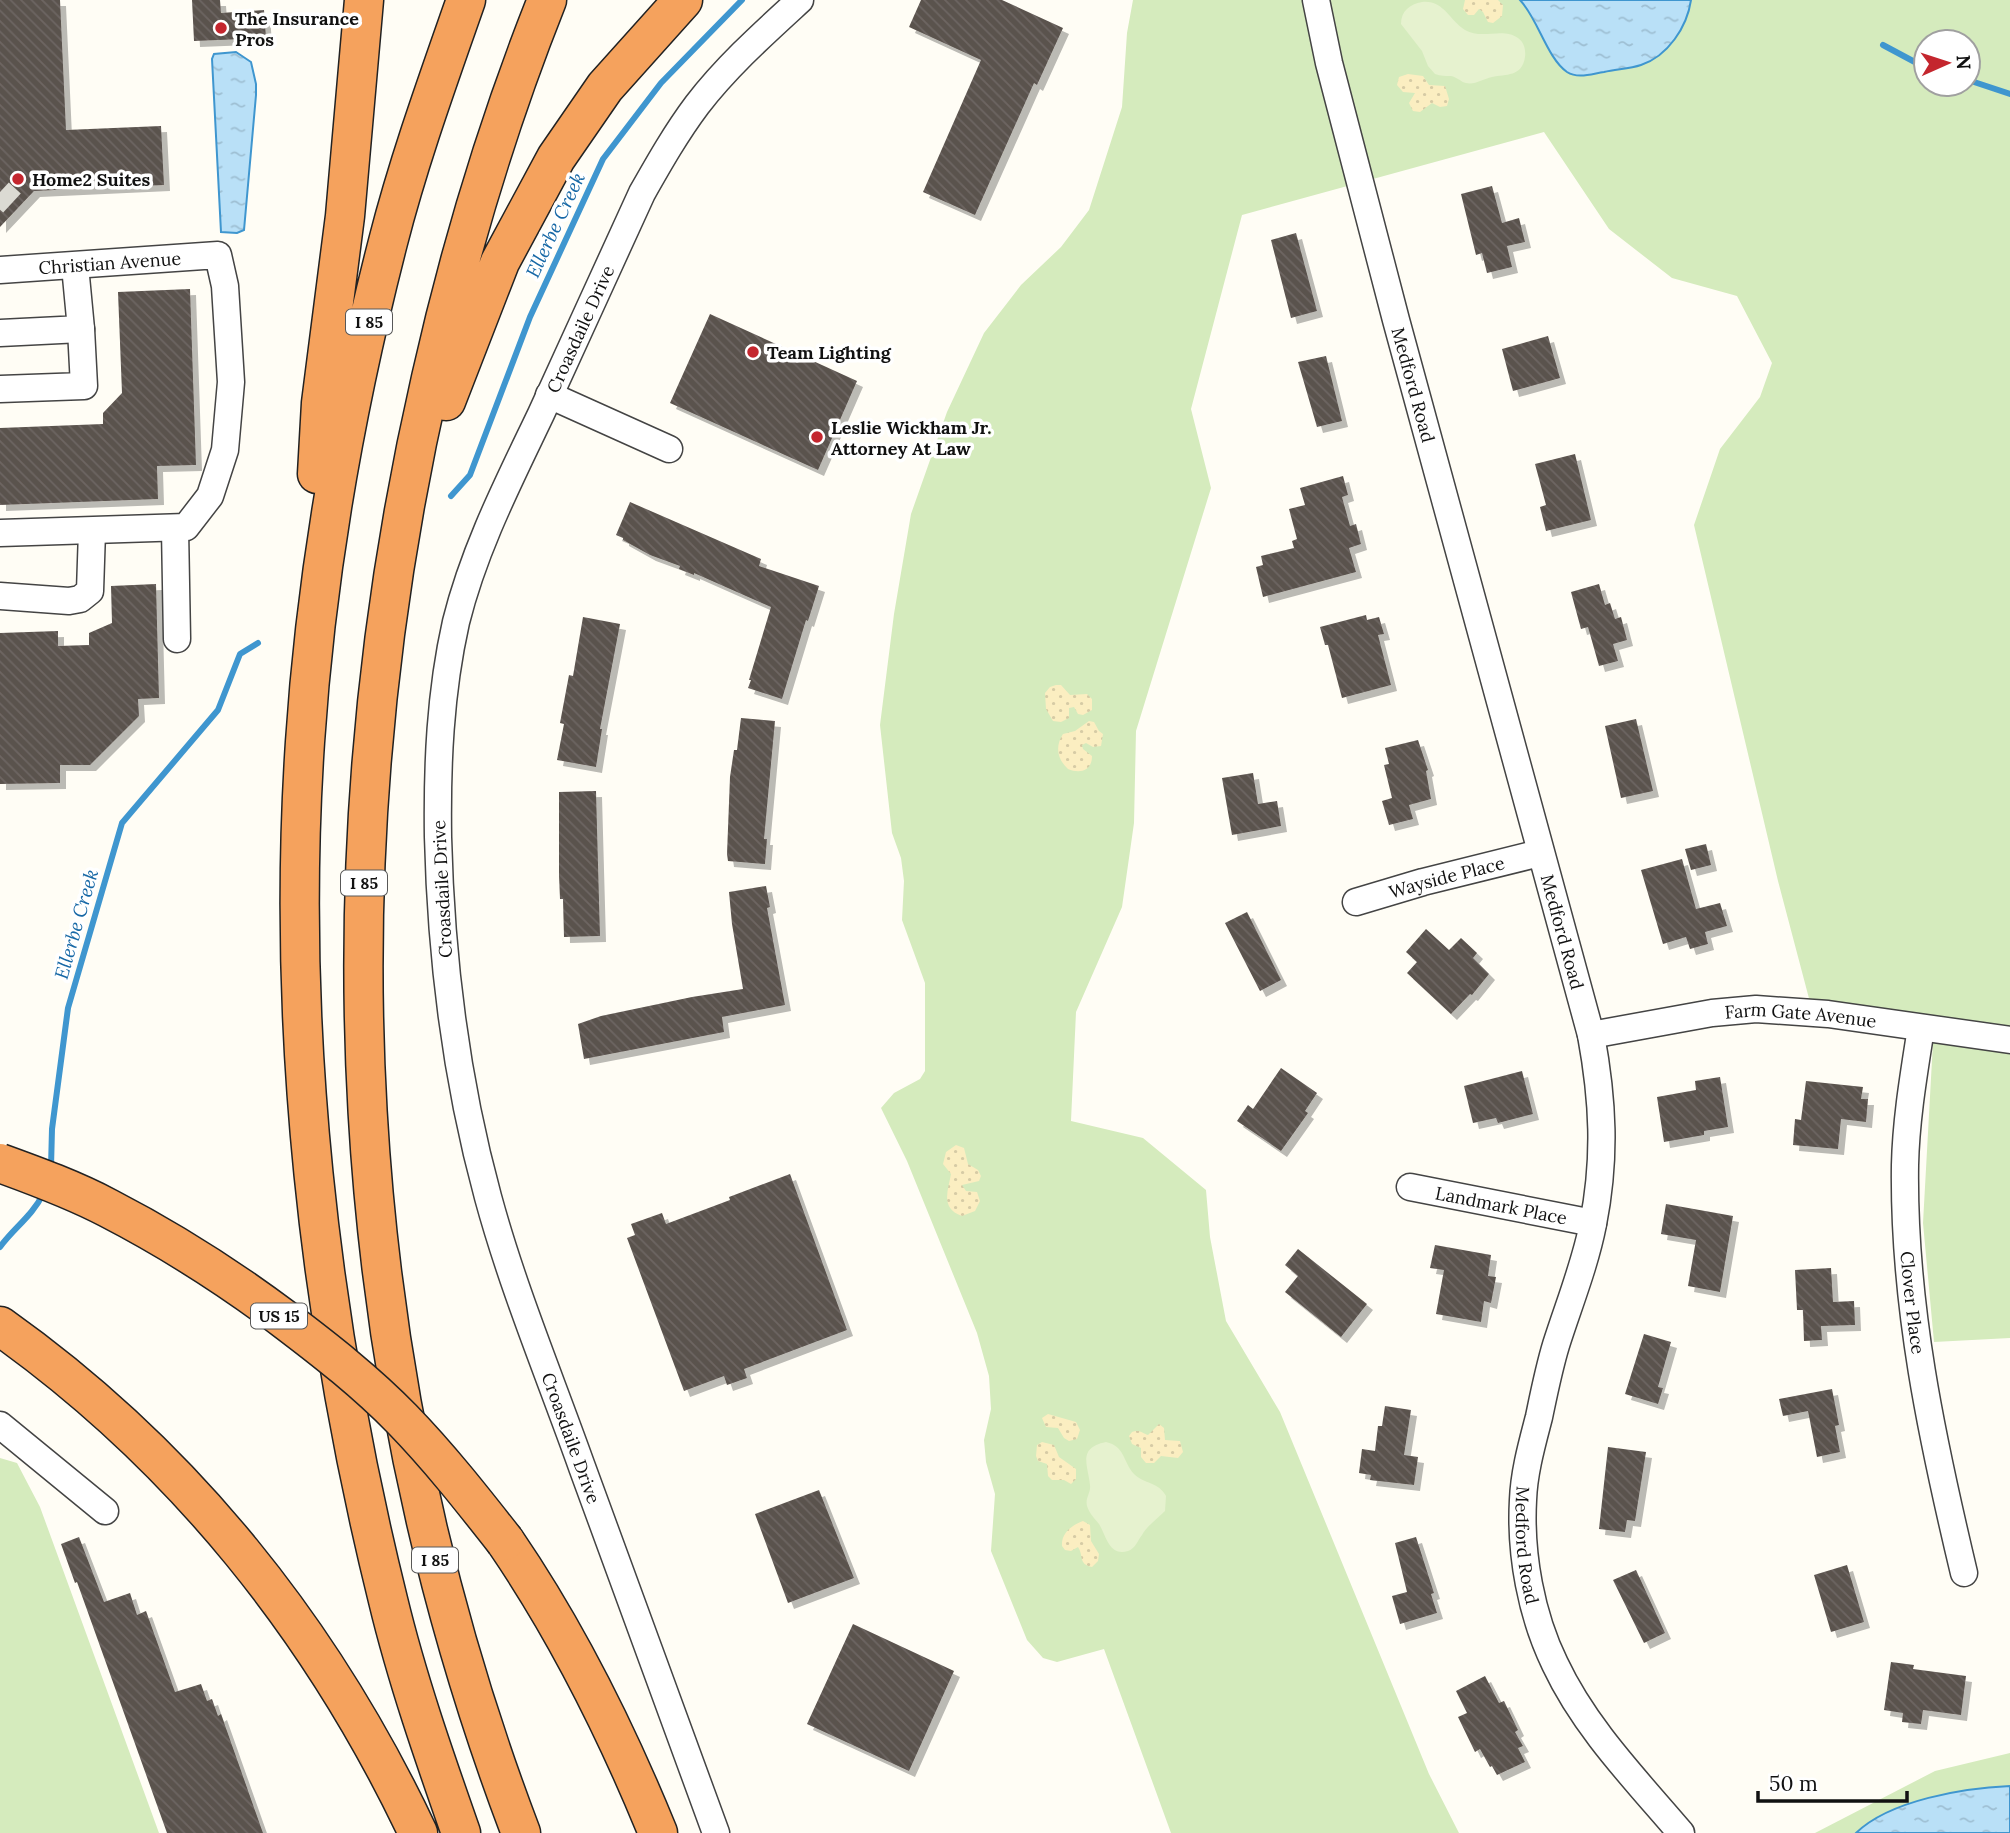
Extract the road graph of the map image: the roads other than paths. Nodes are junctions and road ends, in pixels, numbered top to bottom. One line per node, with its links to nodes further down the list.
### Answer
1 (364, 0): 20 (highway)
2 (466, 0): 20 (highway, I 85)
3 (547, 0): 14 (highway, I 85)
4 (683, 0): 14 (highway)
5 (800, 0): 12 (street, Croasdaile Drive)
6 (1316, 0): 21 (street, Medford Road)
7 (75, 266): 8 (street, Christian Avenue); 9 (street); 15 (street, Christian Avenue)
8 (0, 270)
9 (81, 329): 10 (street); 11 (street)
10 (0, 333)
11 (0, 389)
12 (549, 396): 13 (street); 37 (street, Croasdaile Drive)
13 (669, 449)
14 (406, 489): 35 (highway, I 85)
15 (175, 529): 16 (street); 19 (street)
16 (92, 531): 17 (street); 18 (street)
17 (0, 533)
18 (0, 596)
19 (177, 639)
20 (313, 654): 34 (highway, I 85)
21 (1540, 853): 22 (street, Wayside Place); 24 (street, Medford Road)
22 (1356, 902)
23 (1920, 1028): 24 (street, Farm Gate Avenue); 25 (street, Farm Gate Avenue); 32 (street, Clover Place)
24 (1591, 1035): 28 (street, Medford Road)
25 (2010, 1040)
26 (0, 1163): 36 (highway, US 15, bridge)
27 (1410, 1187): 28 (street, Landmark Place)
28 (1593, 1223): 38 (street, Medford Road)
29 (0, 1326): 33 (highway)
30 (0, 1425): 31 (street)
31 (105, 1511)
32 (1964, 1573)
33 (418, 1833)
34 (461, 1833)
35 (520, 1833)
36 (658, 1833)
37 (716, 1833)
38 (1681, 1833)

